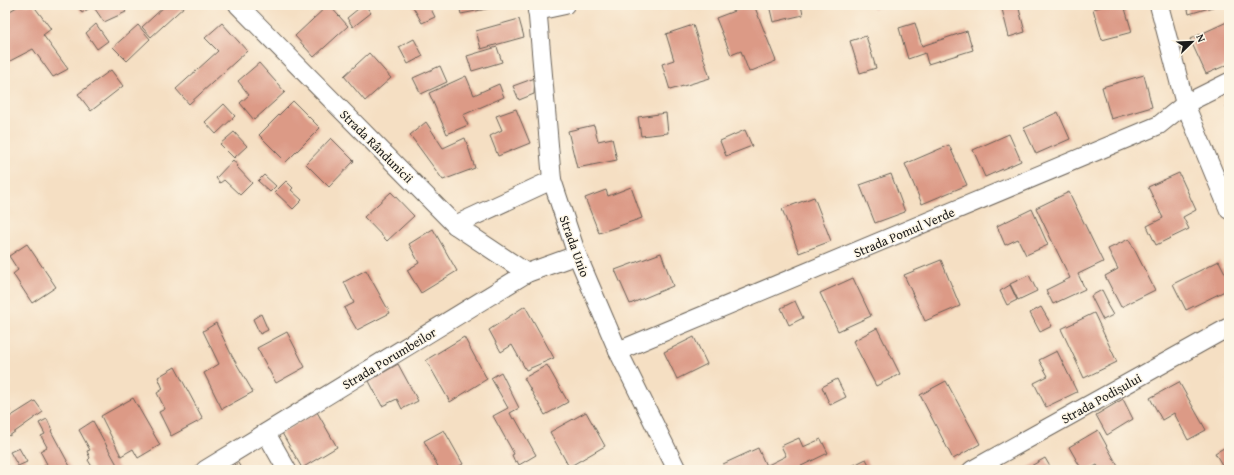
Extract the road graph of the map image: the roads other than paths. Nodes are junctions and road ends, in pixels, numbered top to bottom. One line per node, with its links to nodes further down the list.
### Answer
1 (238, 5): 9 (street, Strada Rândunicii)
2 (565, 5): 4 (street)
3 (1159, 5): 6 (street)
4 (537, 8): 7 (street, Strada Unio)
5 (1229, 82): 6 (street, Strada Pomul Verde)
6 (1185, 104): 8 (street); 13 (street, Strada Pomul Verde)
7 (552, 180): 9 (street); 10 (street, Strada Unio)
8 (1229, 210)
9 (455, 225): 11 (street, Strada Rândunicii)
10 (577, 255): 11 (street, Strada Porumbeilor); 13 (street, Strada Unio)
11 (527, 273): 14 (street, Strada Porumbeilor)
12 (1229, 327): 18 (street, Strada Podișului)
13 (618, 351): 17 (street, Strada Unio)
14 (266, 433): 15 (street, Strada Porumbeilor); 16 (street)
15 (205, 470)
16 (287, 470)
17 (677, 470)
18 (972, 470)

